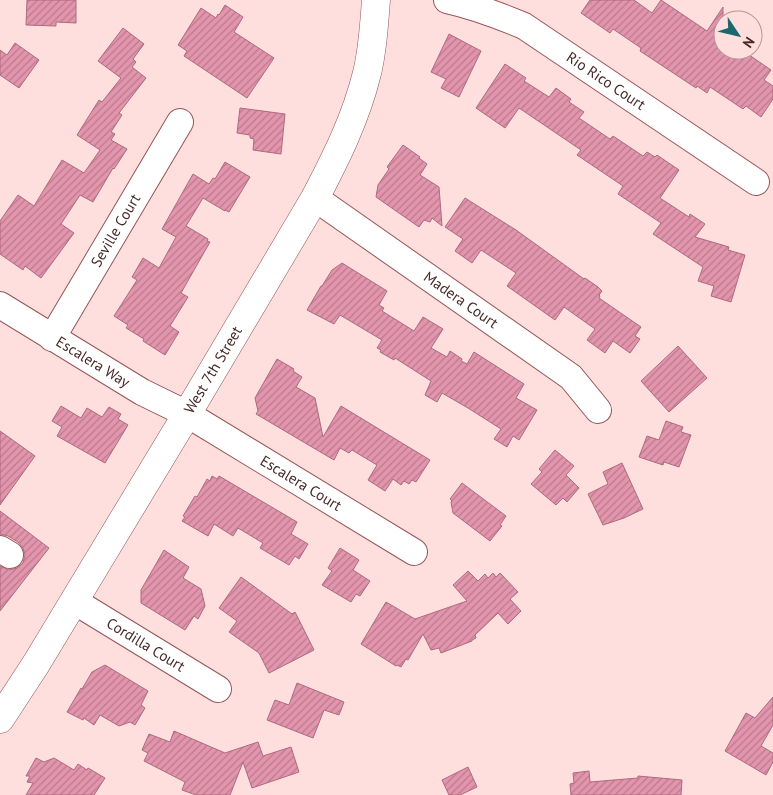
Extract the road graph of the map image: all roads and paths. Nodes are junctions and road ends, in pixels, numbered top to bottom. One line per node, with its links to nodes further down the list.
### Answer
1 (376, 0): 5 (main road, West 7th Street)
2 (447, 0): 4 (street, Rio Rico Court)
3 (180, 122): 7 (street, Seville Court)
4 (756, 182)
5 (315, 198): 8 (street, Madera Court); 9 (main road, West 7th Street)
6 (0, 305): 7 (street, Escalera Way)
7 (52, 338): 9 (street, Escalera Way)
8 (598, 410)
9 (187, 414): 10 (street, Escalera Court); 11 (main road, West 7th Street)
10 (414, 552)
11 (74, 602): 12 (street, Cordilla Court); 13 (main road, West 7th Street)
12 (218, 689)
13 (0, 719)

